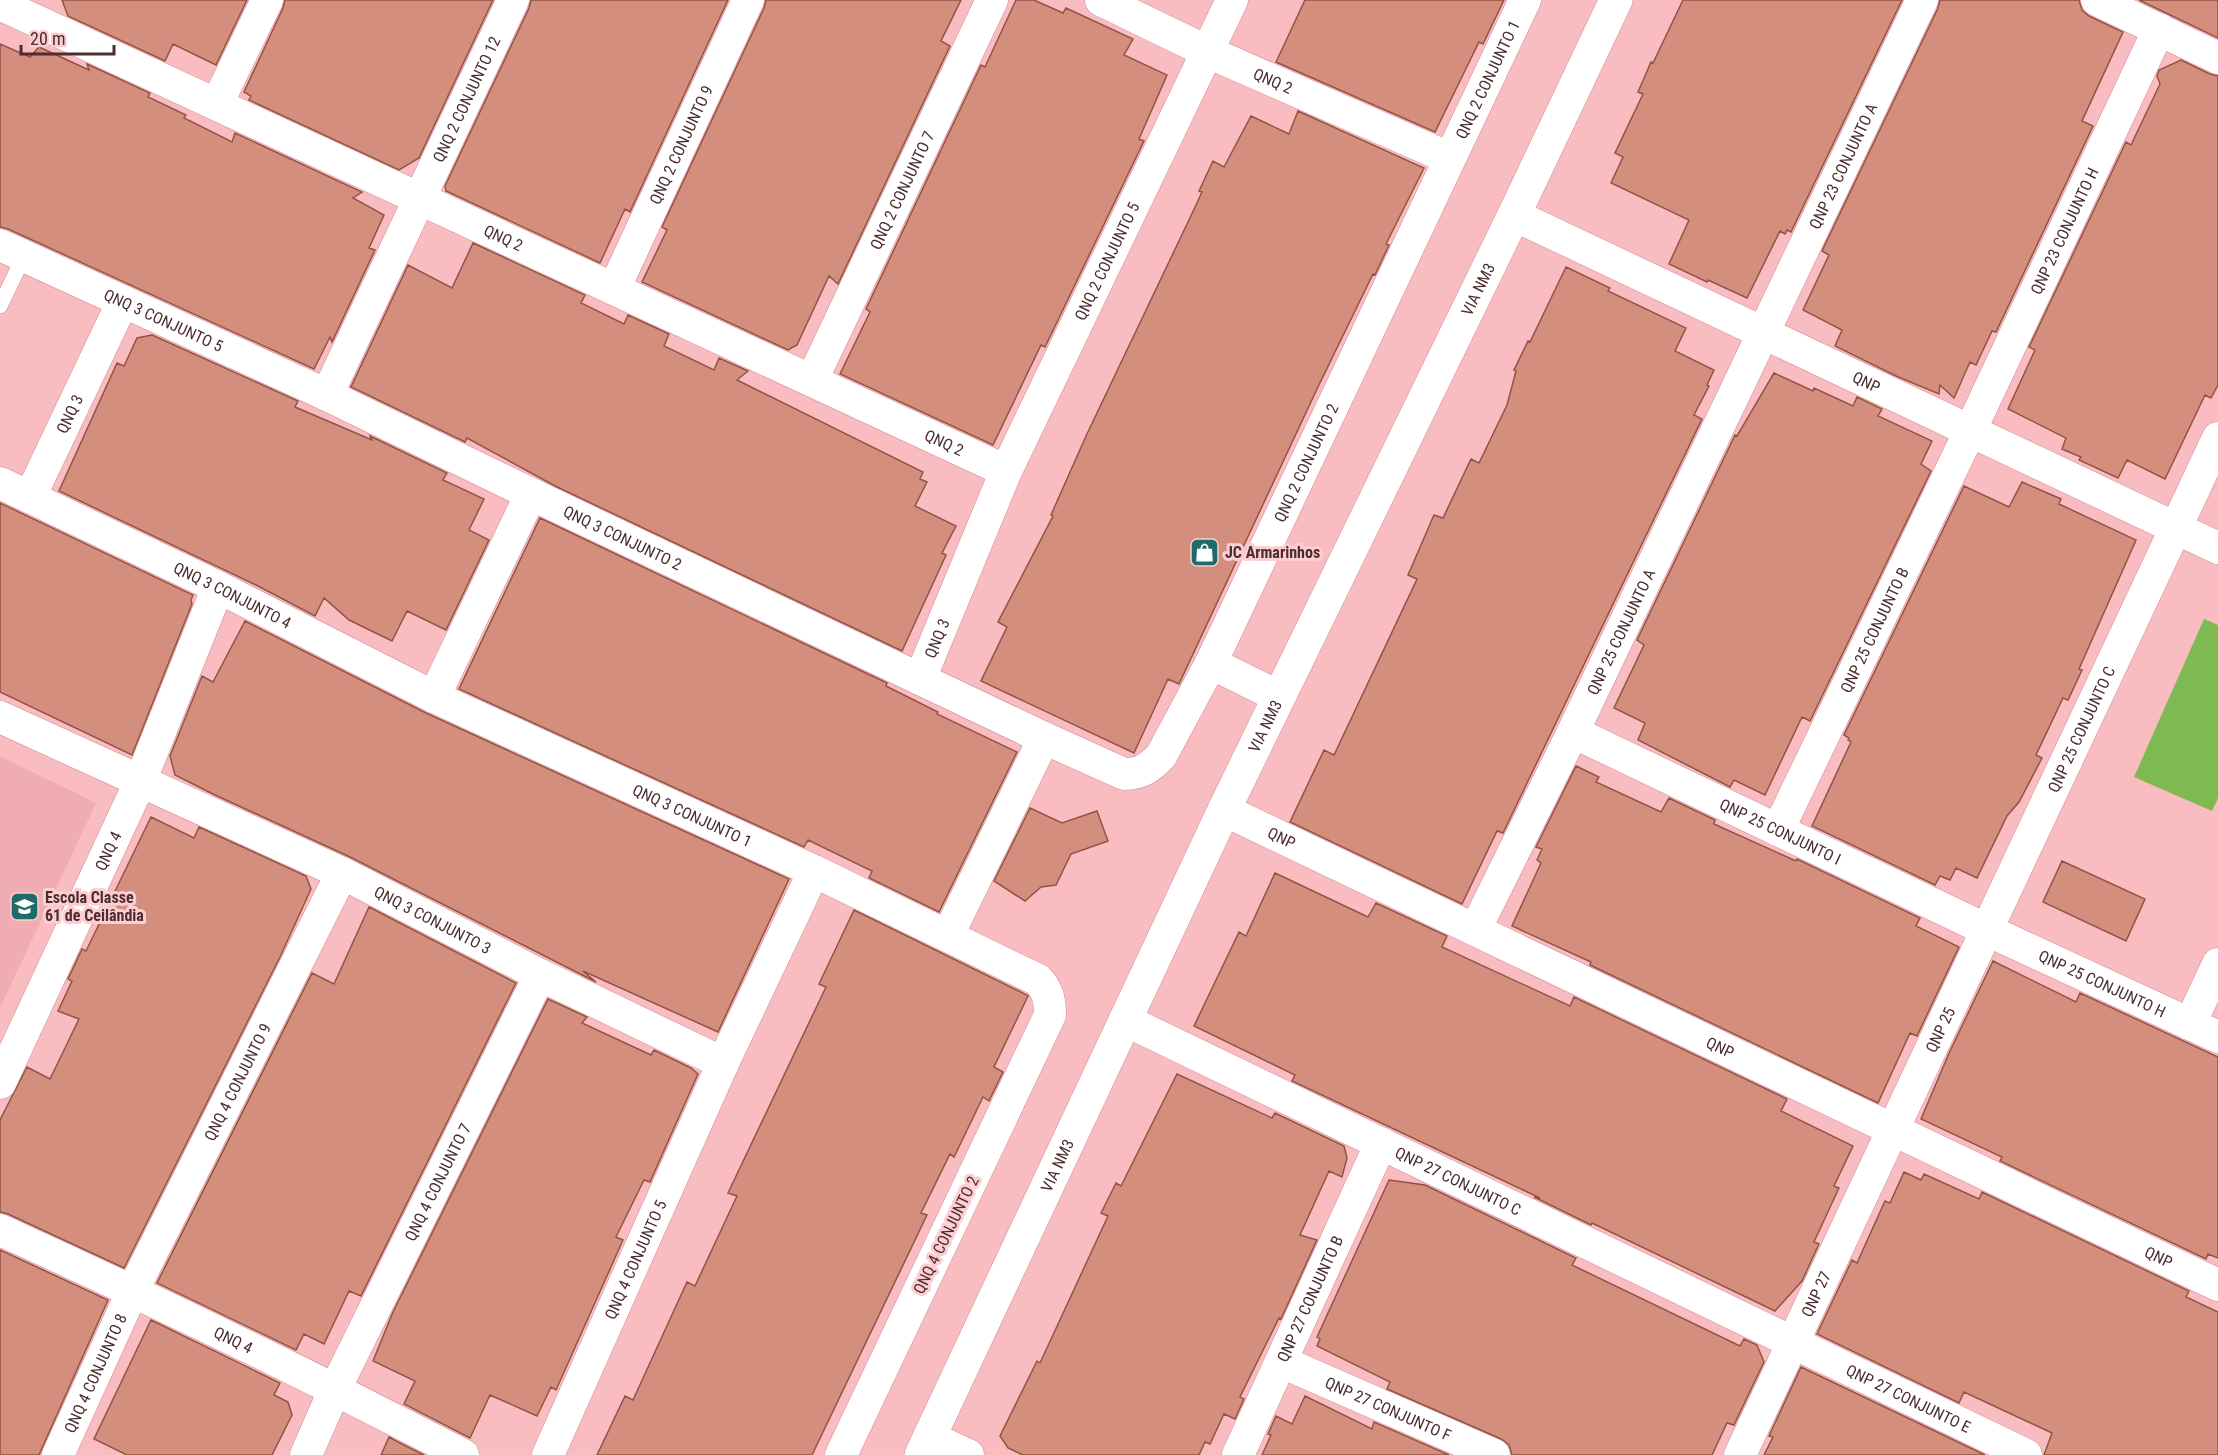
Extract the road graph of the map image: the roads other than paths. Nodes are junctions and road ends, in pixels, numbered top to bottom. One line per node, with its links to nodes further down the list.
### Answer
1 (267, 0): 16 (street)
2 (513, 0): 18 (street, QNQ 2 CONJUNTO 12)
3 (748, 0): 21 (street, QNQ 2 CONJUNTO 9)
4 (992, 0): 25 (street, QNQ 2 CONJUNTO 7)
5 (1101, 0): 14 (street, QNQ 2)
6 (1232, 0): 14 (street, QNQ 2 CONJUNTO 5)
7 (1525, 0): 17 (street, QNQ 2 CONJUNTO 1)
8 (1616, 0): 19 (main road, VIA NM3)
9 (1922, 0): 24 (street, QNP 23 CONJUNTO A)
10 (2097, 0): 13 (street)
11 (0, 4): 12 (street, QNQ 2)
12 (36, 9): 16 (street, QNQ 2)
13 (2159, 29): 15 (street); 27 (street, QNP 23 CONJUNTO H)
14 (1208, 52): 17 (street, QNQ 2); 29 (street, QNQ 2 CONJUNTO 5)
15 (2218, 58)
16 (218, 104): 18 (street, QNQ 2)
17 (1449, 159): 36 (street, QNQ 2 CONJUNTO 2)
18 (419, 198): 21 (street, QNQ 2); 26 (street)
19 (1515, 215): 24 (street, QNP); 39 (main road, VIA NM3)
20 (12, 251): 22 (street, QNQ 3 CONJUNTO 5); 23 (lane)
21 (614, 289): 25 (street, QNQ 2)
22 (123, 301): 26 (street, QNQ 3 CONJUNTO 5); 32 (street, QNQ 3)
23 (0, 306)
24 (1762, 332): 27 (street, QNP); 41 (street, QNP 25 CONJUNTO A)
25 (812, 380): 29 (street, QNQ 2)
26 (327, 395): 31 (street, QNQ 3 CONJUNTO 2)
27 (1970, 431): 33 (street, QNP); 46 (street, QNP 25 CONJUNTO B)
28 (2218, 438): 33 (street, QNP 25 CONJUNTO C)
29 (1006, 471): 37 (street, QNQ 3)
30 (0, 483): 32 (street)
31 (531, 494): 37 (street, QNQ 3 CONJUNTO 2); 38 (street)
32 (30, 497): 35 (street, QNQ 3 CONJUNTO 4)
33 (2175, 527): 34 (street, QNP); 50 (street, QNP 25 CONJUNTO C)
34 (2218, 548)
35 (218, 587): 38 (street, QNQ 3 CONJUNTO 4); 44 (street)
36 (1211, 663): 39 (street); 43 (street, QNQ 2 CONJUNTO 2)
37 (920, 679): 42 (street, QNQ 3)
38 (434, 697): 47 (street, QNQ 3 CONJUNTO 1)
39 (1279, 697): 45 (main road, VIA NM3)
40 (0, 717): 44 (street, QNQ 3 CONJUNTO 3)
41 (1573, 732): 46 (street, QNP 25 CONJUNTO I); 49 (street, QNP 25 CONJUNTO A)
42 (1044, 738): 43 (street, QNQ 3); 51 (street)
43 (1124, 774)
44 (140, 782): 48 (street, QNQ 3 CONJUNTO 3); 58 (street, QNQ 4)
45 (1224, 810): 49 (street, QNP); 54 (main road, VIA NM3)
46 (1779, 830): 50 (street, QNP 25 CONJUNTO I)
47 (814, 871): 51 (street, QNQ 3 CONJUNTO 1); 57 (street)
48 (342, 873): 53 (street, QNQ 3 CONJUNTO 3); 63 (street, QNQ 4 CONJUNTO 9)
49 (1475, 930): 59 (street, QNP)
50 (1987, 930): 55 (street, QNP 25 CONJUNTO H); 59 (street, QNP 25)
51 (948, 935): 72 (street, QNQ 4 CONJUNTO 2)
52 (2218, 964): 55 (street)
53 (540, 975): 57 (street, QNQ 3 CONJUNTO 3); 66 (street, QNQ 4 CONJUNTO 7)
54 (1125, 1020): 60 (street, QNP 27 CONJUNTO C); 67 (main road, VIA NM3)
55 (2190, 1024): 56 (street, QNP 25 CONJUNTO H)
56 (2218, 1037)
57 (723, 1063): 71 (street, QNQ 4 CONJUNTO 5)
58 (0, 1083)
59 (1893, 1131): 62 (street, QNP); 64 (street, QNP 27)
60 (1381, 1143): 64 (street, QNP 27 CONJUNTO C); 65 (street, QNP 27 CONJUNTO B)
61 (0, 1230): 63 (street, QNQ 4)
62 (2218, 1285)
63 (133, 1290): 66 (street, QNQ 4); 68 (street, QNQ 4 CONJUNTO 8)
64 (1792, 1341): 76 (street, QNP 27); 77 (street, QNP 27 CONJUNTO E)
65 (1282, 1362): 74 (street, QNP 27 CONJUNTO B); 75 (street, QNP 27 CONJUNTO F)
66 (335, 1389): 69 (street, QNQ 4 CONJUNTO 7); 70 (street, QNQ 4)
67 (925, 1446): 73 (street)
68 (58, 1455)
69 (306, 1455)
70 (463, 1455)
71 (548, 1455)
72 (841, 1455)
73 (968, 1455)
74 (1238, 1455)
75 (1494, 1455)
76 (1740, 1455)
77 (2026, 1455)

